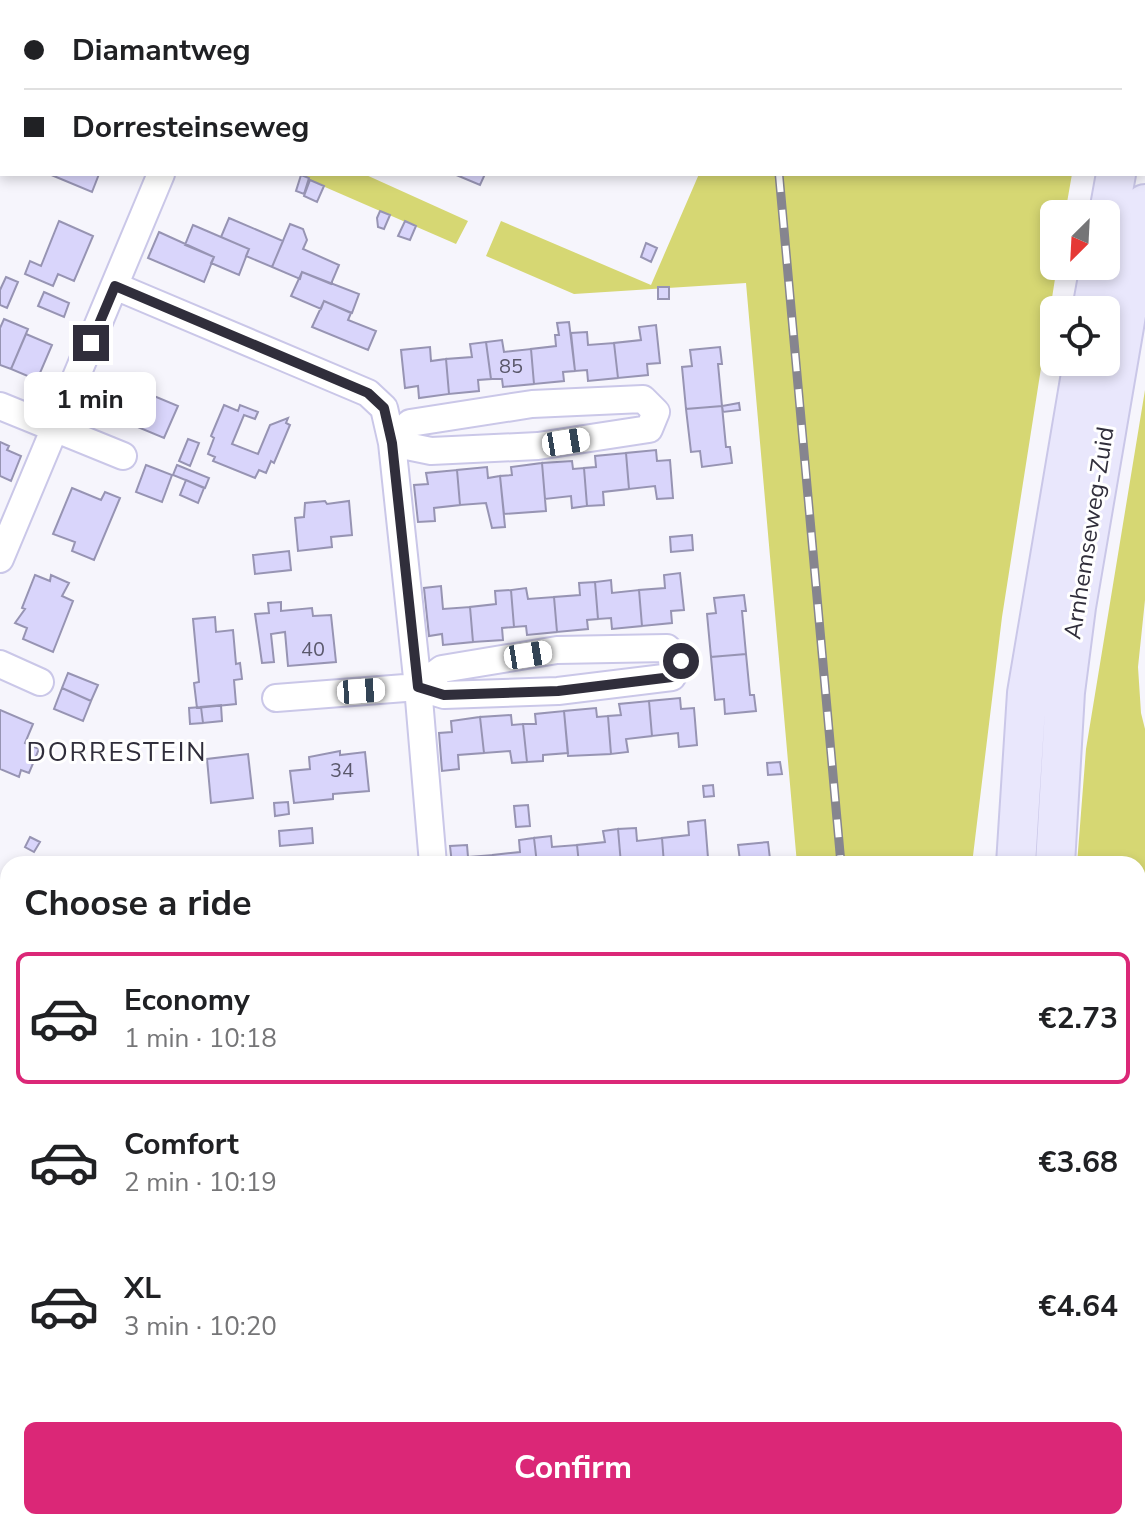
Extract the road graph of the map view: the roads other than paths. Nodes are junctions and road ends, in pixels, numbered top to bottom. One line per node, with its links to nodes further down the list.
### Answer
1 (160, 176): 5 (street)
2 (1116, 176): 3 (main road)
3 (1111, 200)
4 (1145, 204): 18 (main road, Arnhemseweg-Zuid)
5 (115, 286): 8 (street); 9 (street)
6 (1081, 376): 17 (main road, Arnhemseweg-Zuid)
7 (0, 406): 8 (street)
8 (54, 429): 10 (street); 11 (street)
9 (392, 443): 9 (street); 14 (street)
10 (123, 456)
11 (0, 559)
12 (0, 664): 13 (street)
13 (40, 682)
14 (418, 687): 14 (street); 15 (street); 16 (street)
15 (276, 698)
16 (432, 856)
17 (1017, 856)
18 (1055, 856)

